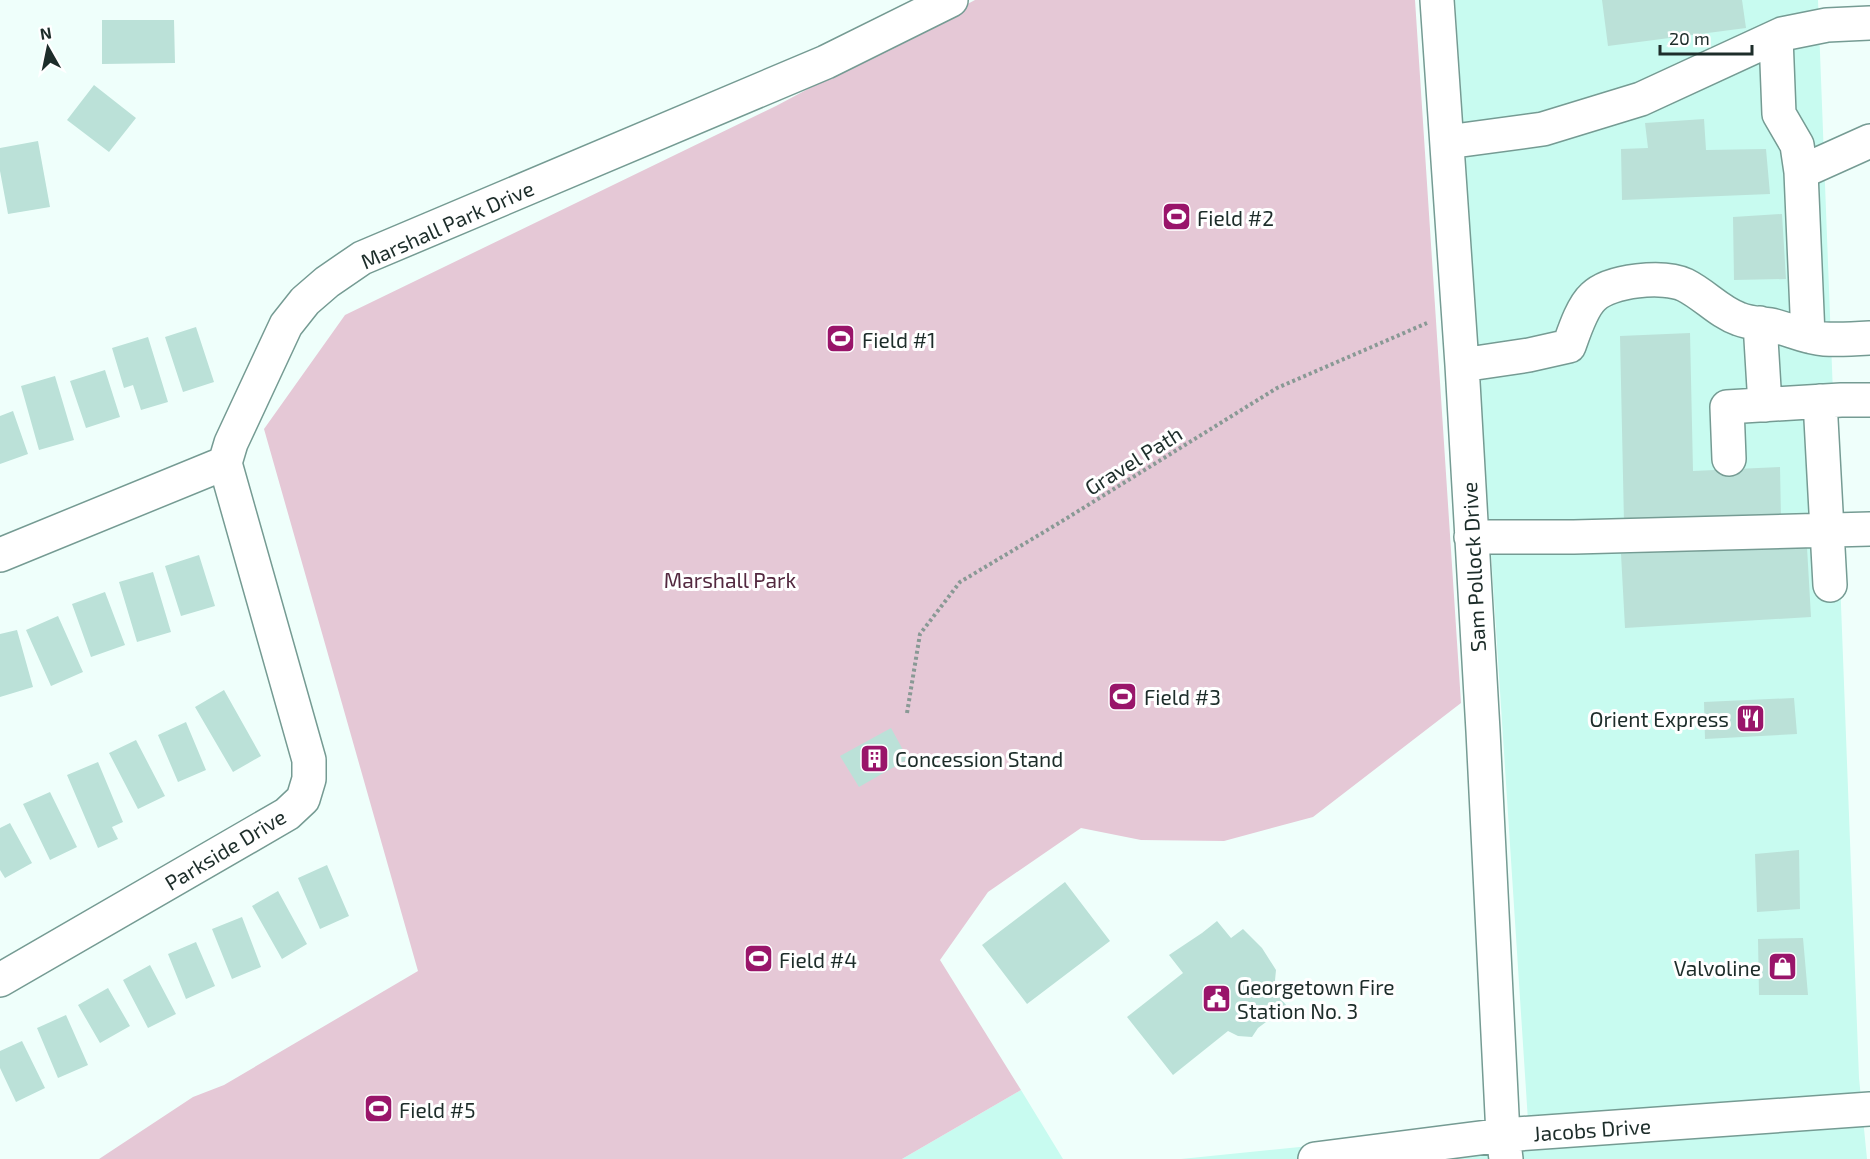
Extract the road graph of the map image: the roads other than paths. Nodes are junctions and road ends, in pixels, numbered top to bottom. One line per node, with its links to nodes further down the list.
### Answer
1 (951, 0): 16 (street, Marshall Park Drive)
2 (1437, 0): 6 (street, Sam Pollock Drive)
3 (1870, 23): 4 (street)
4 (1776, 37): 6 (street); 7 (street)
5 (1870, 141): 7 (street)
6 (1447, 142): 11 (street, Sam Pollock Drive)
7 (1801, 172): 9 (street)
8 (1760, 323): 9 (street); 11 (street); 14 (street)
9 (1808, 336): 10 (street)
10 (1870, 338)
11 (1462, 365): 19 (street, Sam Pollock Drive)
12 (1870, 400): 13 (street)
13 (1820, 401): 14 (street); 18 (street)
14 (1765, 405): 15 (street)
15 (1730, 459)
16 (225, 463): 20 (street); 22 (street, Parkside Drive)
17 (1870, 530): 18 (street)
18 (1826, 531): 19 (street); 21 (street)
19 (1471, 537): 24 (street, Sam Pollock Drive)
20 (0, 555)
21 (1830, 585)
22 (0, 980)
23 (1870, 1109): 24 (street, Jacobs Drive)
24 (1504, 1147): 25 (street, Jacobs Drive)
25 (1315, 1159)

